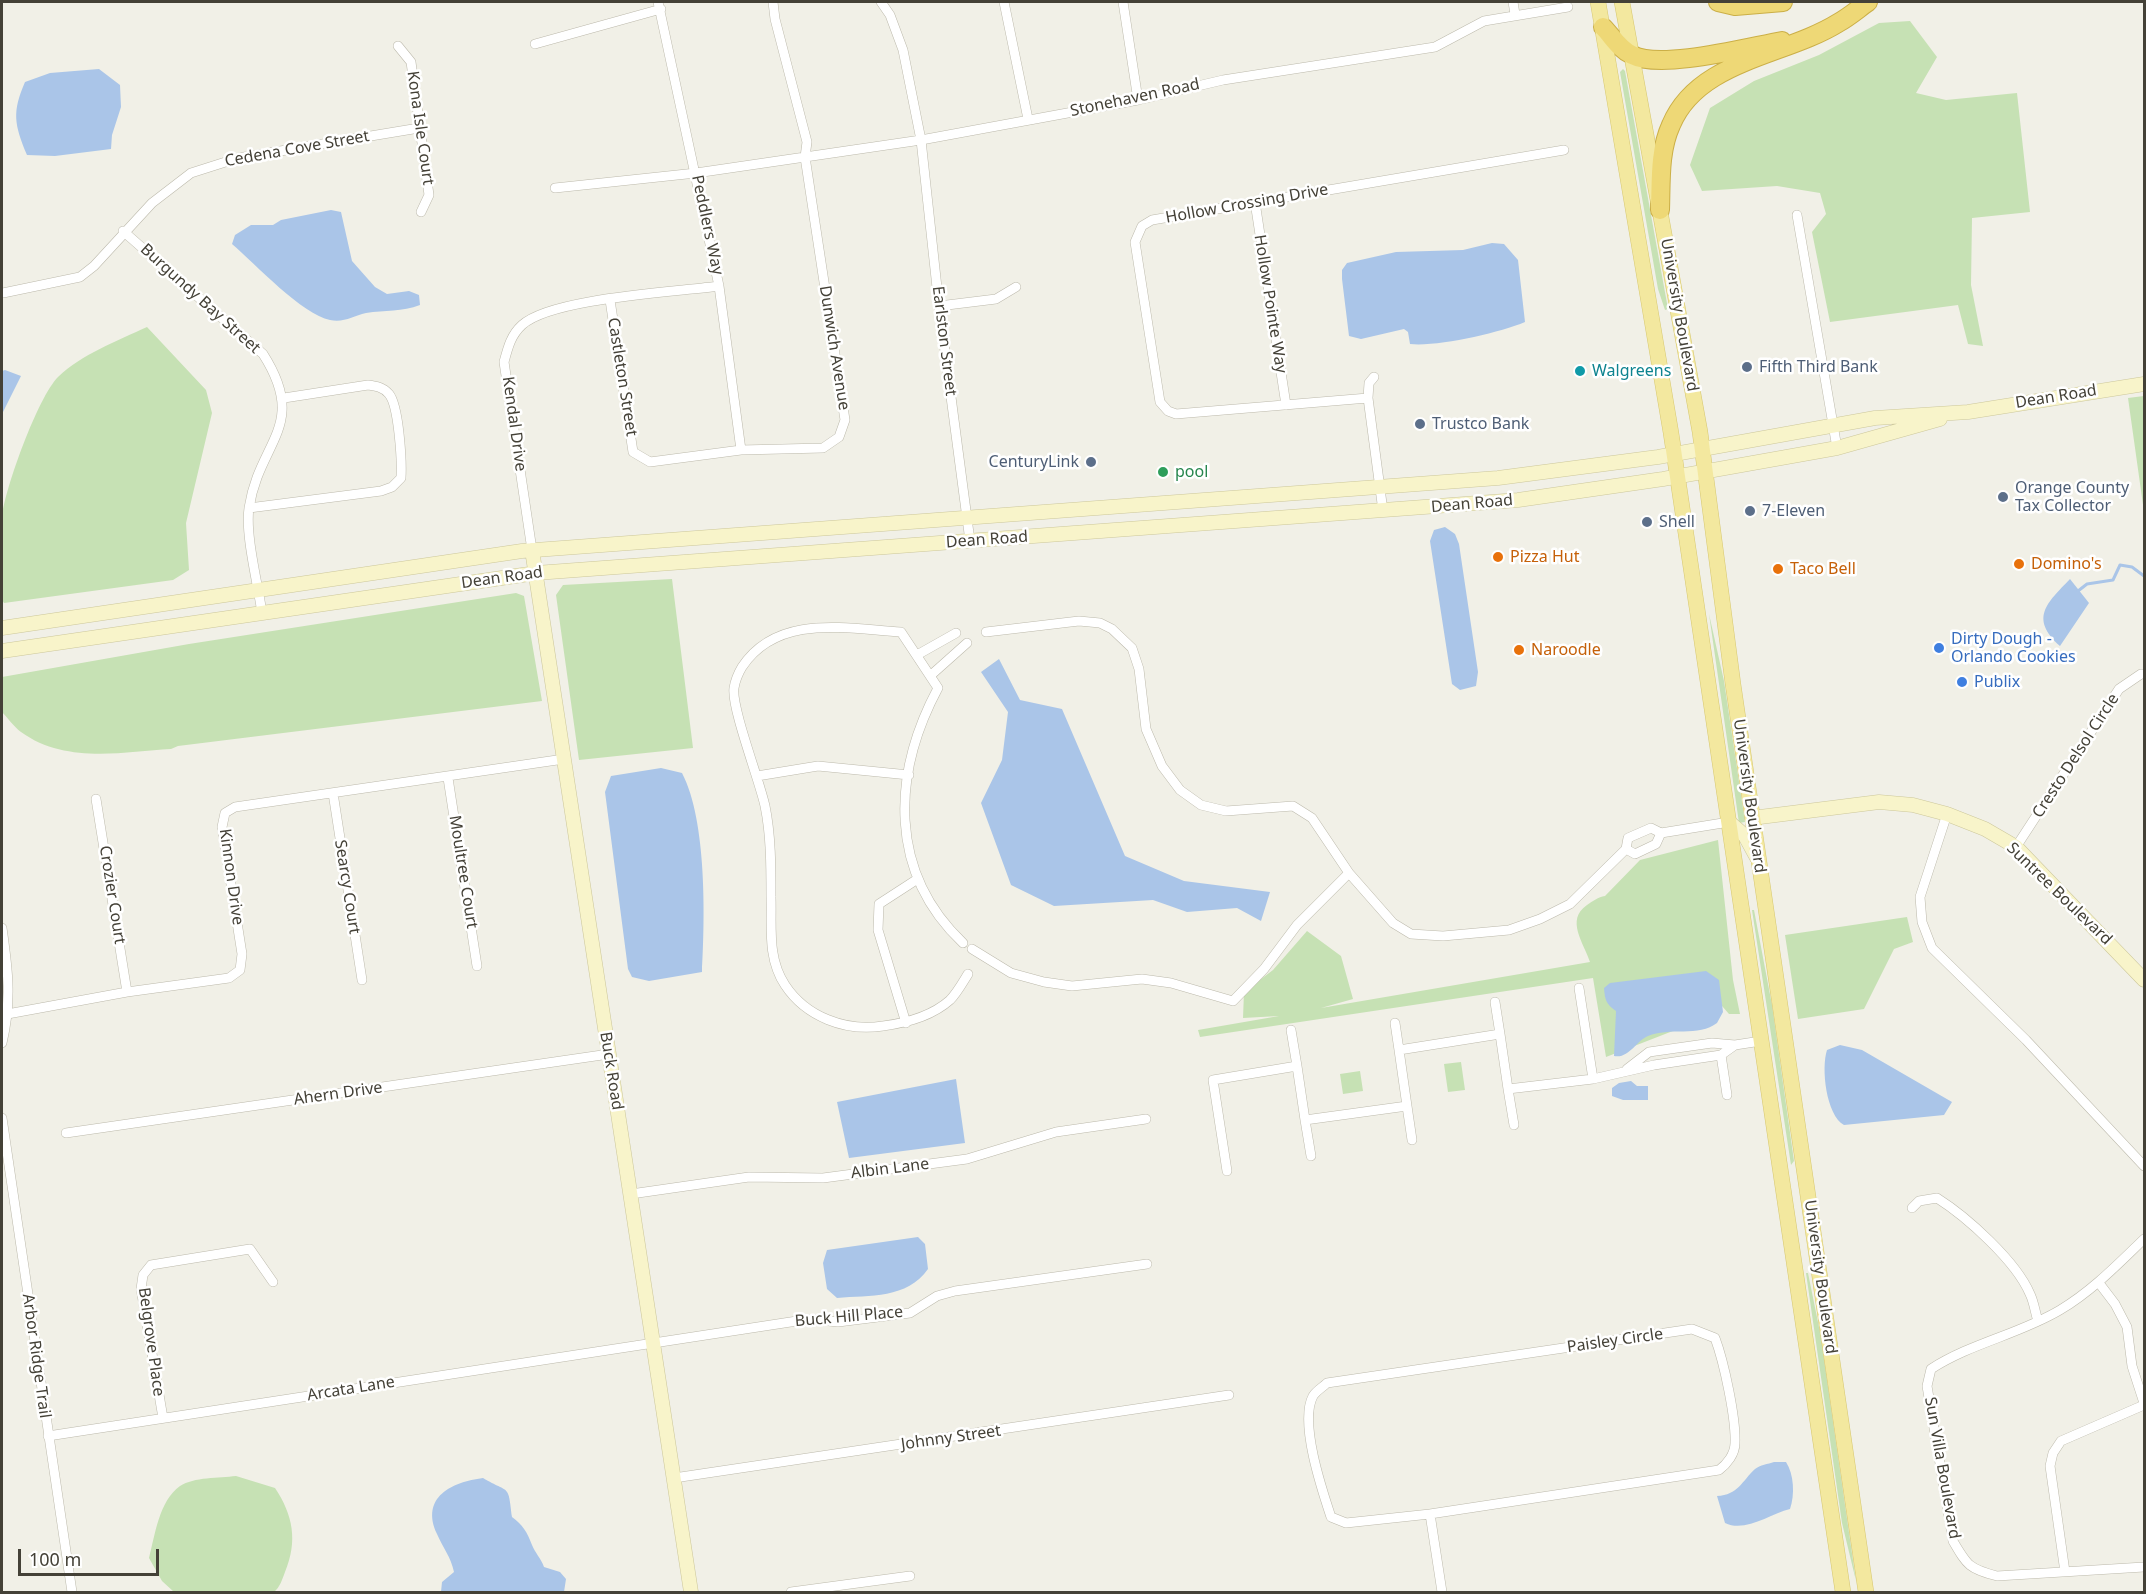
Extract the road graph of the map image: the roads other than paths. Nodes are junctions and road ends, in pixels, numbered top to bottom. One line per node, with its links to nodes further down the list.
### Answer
1 (773, 2): 24 (street, Dunwich Avenue)
2 (881, 2): 22 (street, Earlston Street)
3 (1004, 2): 20 (street)
4 (1123, 2): 19 (street)
5 (1513, 2): 13 (street)
6 (1598, 2): 14 (main road, University Boulevard)
7 (1622, 2): 18 (main road, University Boulevard)
8 (1718, 2): 9 (highway)
9 (1783, 2)
10 (1868, 2): 15 (highway)
11 (660, 5): 16 (street); 25 (street, Peddlers Way)
12 (1568, 7): 13 (street, Stonehaven Road)
13 (1515, 15): 19 (street, Stonehaven Road)
14 (1603, 27): 18 (highway); 47 (main road, University Boulevard)
15 (1808, 37): 18 (highway); 28 (highway)
16 (535, 44)
17 (398, 46): 21 (street, Kona Isle Court)
18 (1632, 55): 28 (main road, University Boulevard)
19 (1138, 100): 20 (street, Stonehaven Road)
20 (1028, 119): 22 (street, Stonehaven Road)
21 (419, 128): 29 (street, Kona Isle Court); 31 (street, Cedena Cove Street)
22 (921, 140): 24 (street, Stonehaven Road); 36 (street, Earlston Street)
23 (1564, 150): 27 (street, Hollow Crossing Drive)
24 (805, 157): 25 (street, Stonehaven Road); 46 (street, Dunwich Avenue)
25 (696, 173): 26 (street, Stonehaven Road); 32 (street, Peddlers Way)
26 (555, 188)
27 (1255, 202): 41 (street, Hollow Pointe Way); 41 (street, Hollow Crossing Drive)
28 (1660, 210): 45 (main road, University Boulevard)
29 (421, 212)
30 (1797, 215): 43 (street)
31 (123, 231): 34 (street, Cedena Cove Street); 39 (street, Burgundy Bay Street)
32 (720, 286): 35 (street, Kendal Drive); 46 (street, Peddlers Way)
33 (1016, 287): 36 (street)
34 (3, 293)
35 (610, 300): 46 (street, Castleton Street); 55 (street, Kendal Drive)
36 (939, 306): 53 (street, Earlston Street)
37 (1374, 377): 40 (street)
38 (2145, 384): 42 (main road, Dean Road)
39 (284, 398): 51 (street); 51 (street)
40 (1368, 398): 41 (street, Hollow Crossing Drive); 50 (street)
41 (1286, 405)
42 (1968, 412): 43 (main road, Dean Road); 44 (main road, Dean Road)
43 (1833, 425): 44 (street); 45 (main road, Dean Road)
44 (1837, 448): 48 (main road, Dean Road)
45 (1702, 449): 47 (main road, Dean Road); 48 (main road, University Boulevard)
46 (741, 450)
47 (1674, 454): 49 (main road, University Boulevard); 50 (main road, Dean Road)
48 (1706, 472): 49 (main road, Dean Road); 74 (main road, University Boulevard)
49 (1677, 477): 52 (main road, Dean Road); 75 (main road, University Boulevard)
50 (1380, 488): 52 (street); 53 (main road, Dean Road)
51 (249, 508): 57 (street)
52 (1383, 511): 54 (main road, Dean Road)
53 (967, 518): 54 (street, Earlston Street); 55 (main road, Dean Road)
54 (970, 541): 56 (main road, Dean Road)
55 (532, 550): 56 (main road, Buck Road); 57 (main road, Dean Road)
56 (536, 573): 58 (main road, Dean Road); 67 (main road, Buck Road)
57 (259, 590): 58 (street); 59 (main road, Dean Road)
58 (262, 613): 63 (main road, Dean Road)
59 (2, 628)
60 (986, 632): 80 (street)
61 (956, 633): 64 (street)
62 (967, 643): 66 (street)
63 (2, 651)
64 (917, 655): 66 (street); 69 (street)
65 (2145, 674): 77 (street, Cresto Delsol Circle)
66 (930, 676): 68 (street)
67 (564, 759): 70 (street, Kinnon Drive); 101 (main road, Buck Road)
68 (909, 775): 69 (street); 81 (street)
69 (756, 776): 93 (street)
70 (448, 778): 71 (street, Kinnon Drive); 85 (street, Moultree Court)
71 (333, 793): 87 (street, Searcy Court); 90 (street, Kinnon Drive)
72 (96, 799): 90 (street, Crozier Court)
73 (1947, 814): 74 (main road, Suntree Boulevard); 77 (main road, Suntree Boulevard); 116 (street)
74 (1752, 818): 79 (main road, University Boulevard)
75 (1729, 822): 76 (street); 79 (main road); 97 (main road, University Boulevard)
76 (1661, 833): 78 (street); 78 (street)
77 (2016, 847): 88 (main road, Suntree Boulevard)
78 (1626, 849): 80 (street)
79 (1758, 860): 125 (main road, University Boulevard)
80 (1349, 873): 84 (street)
81 (916, 880): 83 (street); 93 (street)
82 (2, 928): 92 (street)
83 (963, 943)
84 (972, 949)
85 (477, 966)
86 (968, 974): 93 (street)
87 (362, 980)
88 (2145, 980)
89 (1579, 988): 105 (street)
90 (127, 992): 92 (street, Kinnon Drive)
91 (1495, 1002): 96 (street)
92 (5, 1014): 98 (street)
93 (906, 1023)
94 (1395, 1023): 100 (street)
95 (1291, 1030): 103 (street)
96 (1500, 1034): 100 (street); 106 (street)
97 (1761, 1041): 99 (street); 118 (main road, University Boulevard)
98 (2, 1043)
99 (1735, 1045): 102 (street); 104 (street)
100 (1399, 1050): 108 (street)
101 (609, 1054): 113 (street, Ahern Drive); 119 (main road, Buck Road)
102 (1721, 1055): 104 (street); 107 (street)
103 (1297, 1066): 111 (street); 117 (street)
104 (1626, 1071): 105 (street)
105 (1593, 1079): 106 (street)
106 (1508, 1089): 112 (street)
107 (1727, 1095)
108 (1407, 1106): 111 (street); 114 (street)
109 (2, 1118): 131 (street, Arbor Ridge Trail)
110 (1146, 1119): 119 (street, Albin Lane)
111 (1305, 1120): 115 (street)
112 (1514, 1125)
113 (66, 1133)
114 (1412, 1140)
115 (1311, 1156)
116 (2145, 1166)
117 (1227, 1171)
118 (1783, 1189): 125 (main road); 141 (main road, University Boulevard)
119 (631, 1194): 127 (main road, Buck Road)
120 (1911, 1208): 126 (street)
121 (2145, 1239): 124 (street, Sun Villa Boulevard)
122 (1147, 1264): 127 (street, Buck Hill Place)
123 (273, 1282): 130 (street, Belgrove Place)
124 (2099, 1283): 126 (street, Sun Villa Boulevard); 129 (street)
125 (1824, 1309): 142 (main road, University Boulevard)
126 (2038, 1321): 135 (street, Sun Villa Boulevard)
127 (653, 1342): 130 (street, Arcata Lane); 132 (main road, Buck Road)
128 (1229, 1395): 132 (street, Johnny Street)
129 (2145, 1404): 135 (street)
130 (162, 1418): 131 (street, Arcata Lane)
131 (48, 1436): 137 (street, Arbor Ridge Trail)
132 (674, 1478): 138 (main road, Buck Road)
133 (1430, 1514): 133 (street, Paisley Circle); 140 (street)
134 (2145, 1567): 135 (street, Sun Villa Boulevard)
135 (2065, 1572)
136 (910, 1576): 139 (street)
137 (72, 1593)
138 (691, 1593)
139 (791, 1593)
140 (1442, 1593)
141 (1843, 1593)
142 (1866, 1593)

